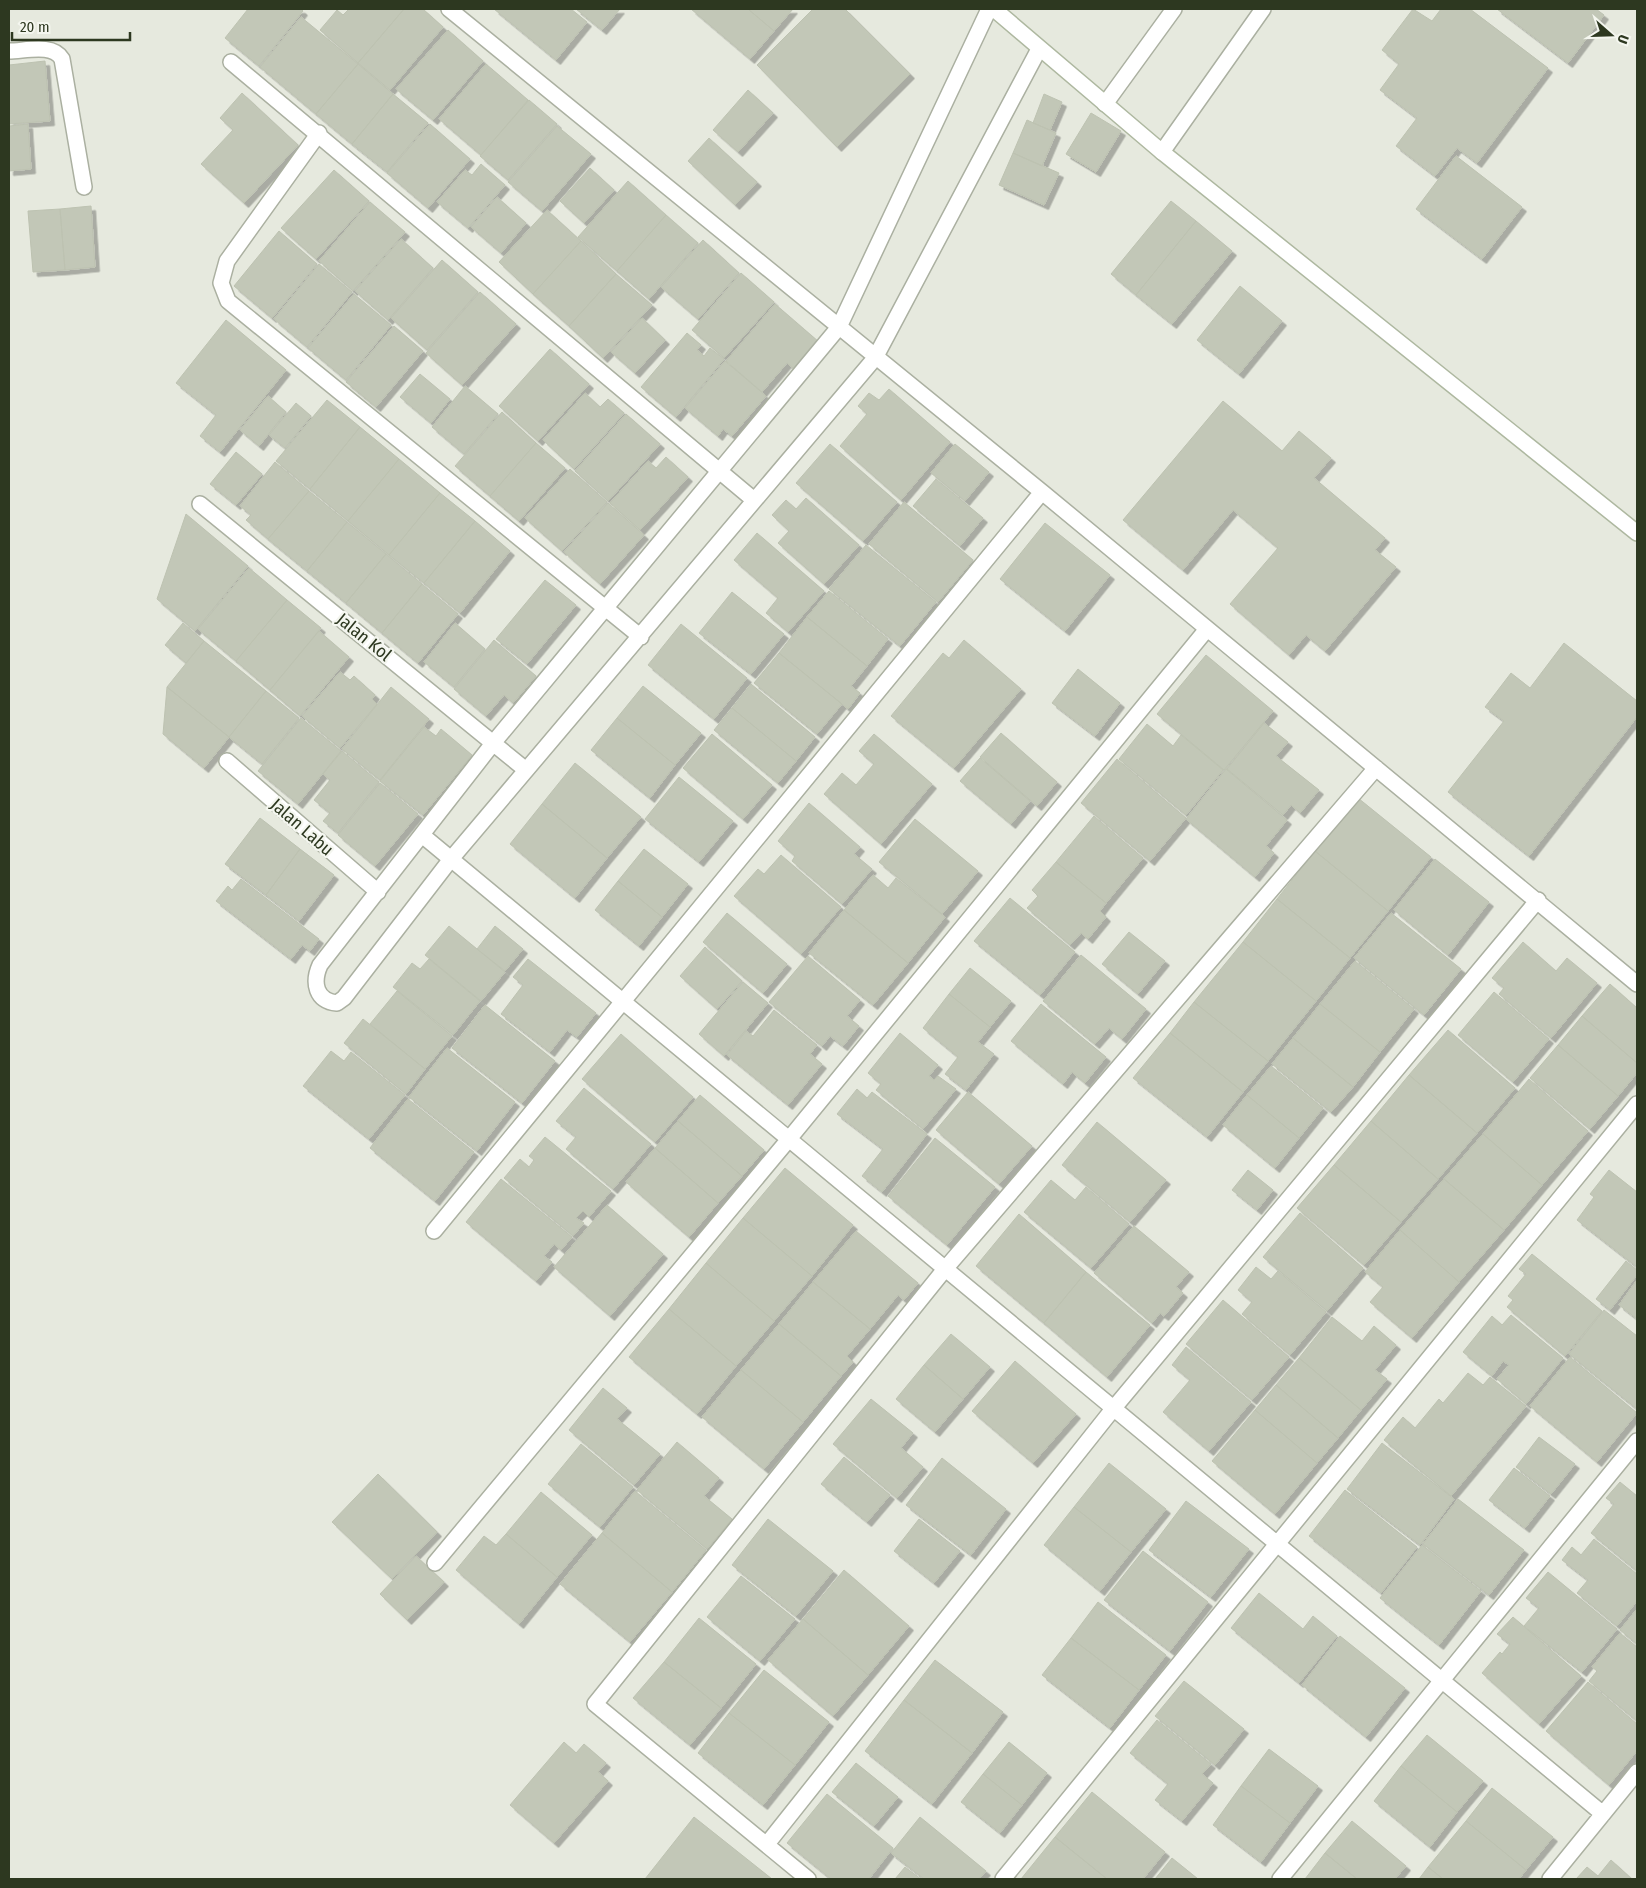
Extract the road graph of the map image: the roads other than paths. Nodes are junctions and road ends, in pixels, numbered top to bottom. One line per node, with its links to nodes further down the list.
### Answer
1 (449, 9): 13 (street)
2 (989, 9): 13 (street)
3 (994, 9): 6 (street)
4 (1174, 9): 9 (street)
5 (1263, 9): 11 (street)
6 (1039, 49): 9 (street); 14 (street)
7 (9, 52): 12 (street)
8 (231, 62): 10 (street)
9 (1105, 104): 11 (street)
10 (319, 133): 15 (street); 20 (street)
11 (1162, 152): 19 (street)
12 (84, 187)
13 (838, 327): 14 (street); 15 (street)
14 (875, 358): 16 (street); 17 (street)
15 (719, 470): 17 (street); 20 (street)
16 (1042, 492): 21 (street); 32 (street)
17 (754, 500): 22 (street)
18 (200, 504): 23 (street, Jalan Kol)
19 (1637, 533)
20 (606, 608): 22 (street); 23 (street)
21 (1207, 628): 25 (street); 34 (street)
22 (640, 637): 26 (street)
23 (494, 742): 26 (street, Jalan Kol); 27 (street)
24 (227, 761): 29 (street, Jalan Labu)
25 (1376, 768): 30 (street); 36 (street)
26 (526, 770): 28 (street)
27 (422, 835): 28 (street); 29 (street)
28 (451, 859): 29 (street); 32 (street)
29 (378, 892)
30 (1538, 900): 31 (street); 37 (street)
31 (1637, 984)
32 (624, 1003): 34 (street); 35 (street)
33 (1637, 1104): 39 (street)
34 (788, 1139): 36 (street); 40 (street)
35 (434, 1231)
36 (946, 1269): 37 (street); 44 (street)
37 (1114, 1409): 39 (street); 44 (street)
38 (1637, 1441): 41 (street)
39 (1278, 1545): 41 (street); 46 (street)
40 (435, 1563)
41 (1441, 1680): 43 (street); 47 (street)
42 (1637, 1772): 43 (street)
43 (1604, 1814): 48 (street)
44 (767, 1844): 45 (street)
45 (808, 1879)
46 (1003, 1879)
47 (1280, 1879)
48 (1550, 1879)

